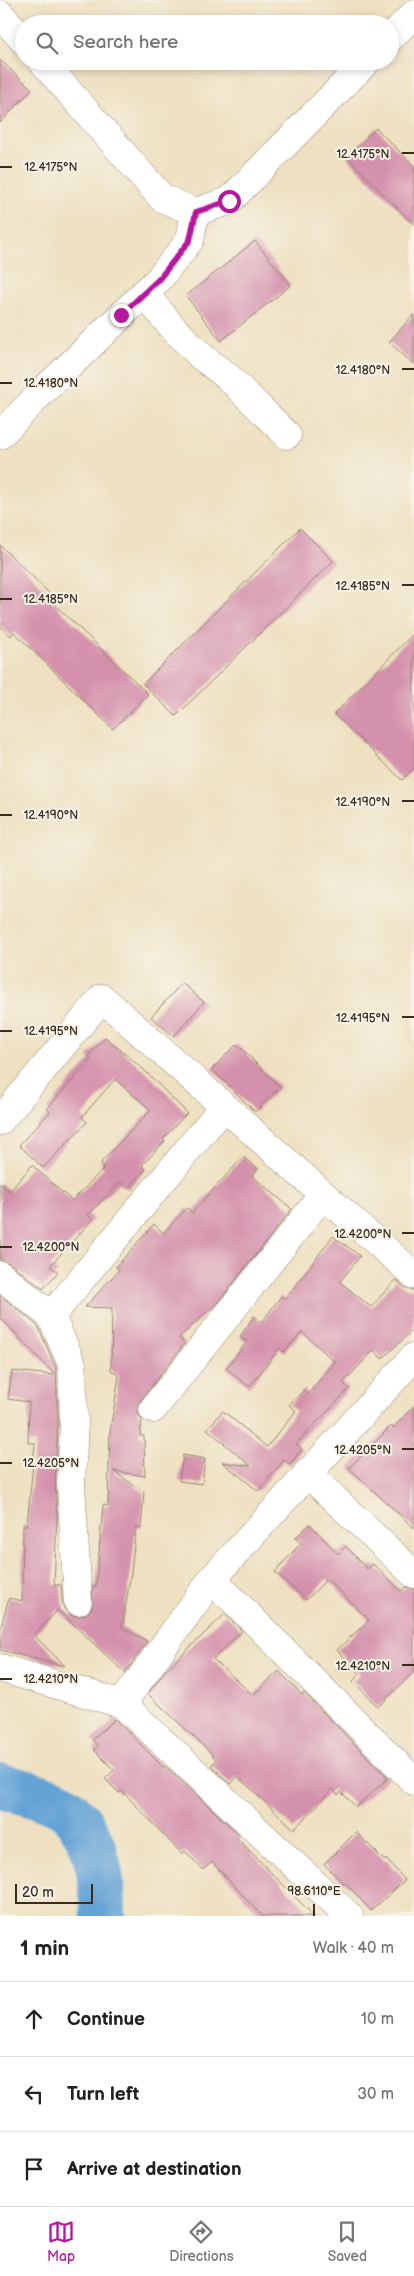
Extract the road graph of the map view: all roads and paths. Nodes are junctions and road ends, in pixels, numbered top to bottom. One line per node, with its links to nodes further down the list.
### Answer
1 (0, 14): 4 (street)
2 (414, 14): 3 (street)
3 (399, 29)
4 (15, 31)
5 (50, 70): 7 (street)
6 (358, 70): 7 (street)
7 (196, 212): 8 (street)
8 (144, 293): 9 (street); 10 (street)
9 (0, 435)
10 (287, 435)
11 (224, 1106): 12 (street); 13 (street); 16 (street)
12 (0, 1121)
13 (323, 1195): 15 (street); 18 (street)
14 (0, 1275): 16 (street)
15 (414, 1275)
16 (51, 1316): 22 (street)
17 (414, 1357): 19 (street)
18 (153, 1409)
19 (307, 1473): 20 (street); 21 (street)
20 (414, 1574)
21 (212, 1579): 24 (street); 25 (street)
22 (78, 1601)
23 (0, 1668): 24 (street)
24 (122, 1704): 26 (street)
25 (414, 1781)
26 (349, 1916)

